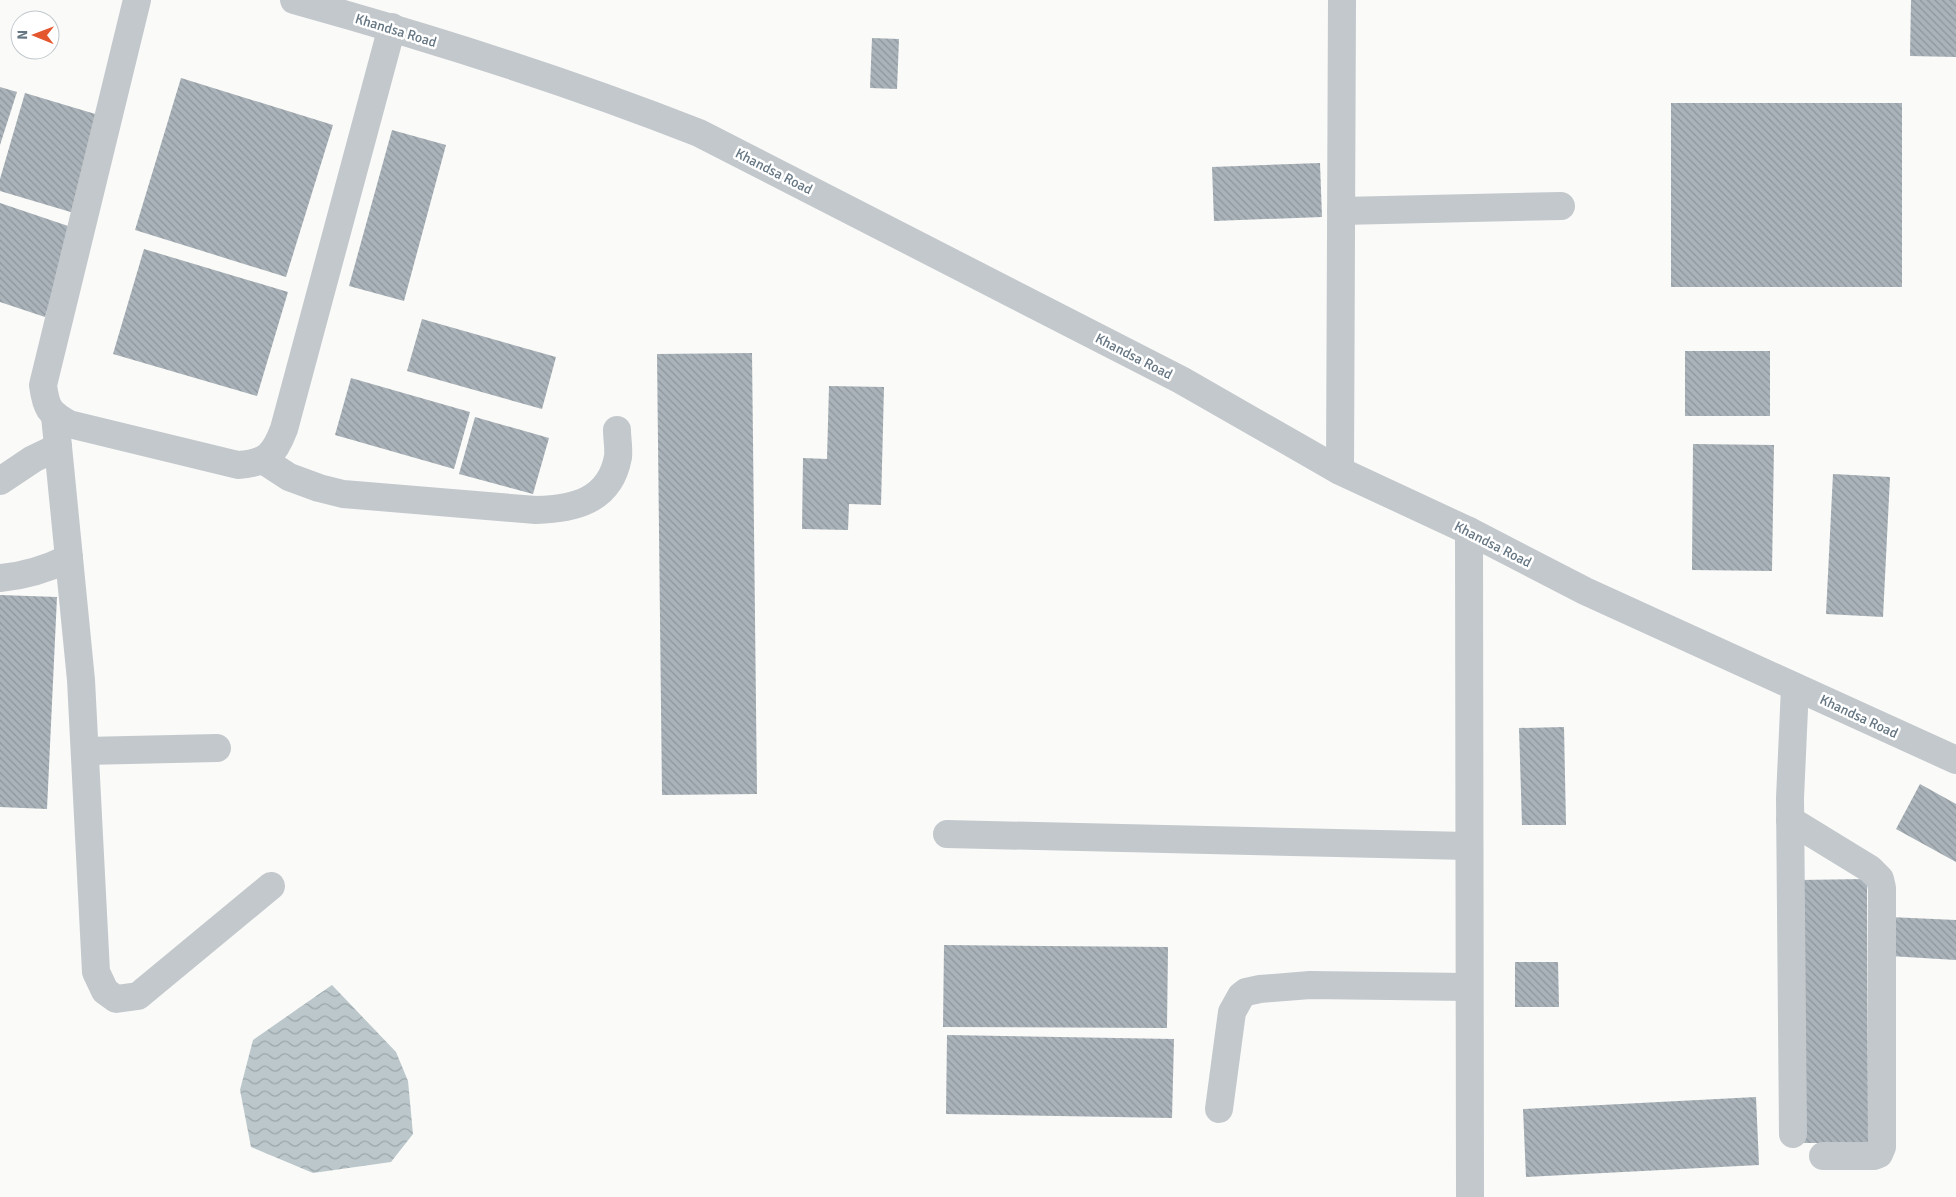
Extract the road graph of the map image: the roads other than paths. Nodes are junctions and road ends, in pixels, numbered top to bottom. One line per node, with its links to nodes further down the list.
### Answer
1 (137, 0): 7 (street)
2 (294, 0): 4 (street, Khandsa Road)
3 (1342, 0): 6 (street)
4 (392, 27): 10 (street); 11 (street, Khandsa Road)
5 (1561, 206): 6 (street)
6 (1341, 211): 11 (street)
7 (55, 416): 9 (street); 10 (street)
8 (617, 430): 10 (street)
9 (58, 447): 12 (street); 14 (street)
10 (263, 460)
11 (1340, 471): 13 (street, Khandsa Road)
12 (0, 481)
13 (1469, 531): 16 (street, Khandsa Road); 22 (street)
14 (69, 558): 15 (street); 18 (street)
15 (0, 578)
16 (1795, 686): 19 (street, Khandsa Road); 20 (street)
17 (217, 748): 18 (street)
18 (84, 751): 23 (street)
19 (1956, 760)
20 (1790, 820): 26 (street); 27 (street)
21 (947, 834): 22 (street)
22 (1468, 846): 24 (street)
23 (270, 886)
24 (1469, 987): 25 (street); 28 (street)
25 (1218, 1109)
26 (1793, 1134)
27 (1822, 1156)
28 (1470, 1197)

